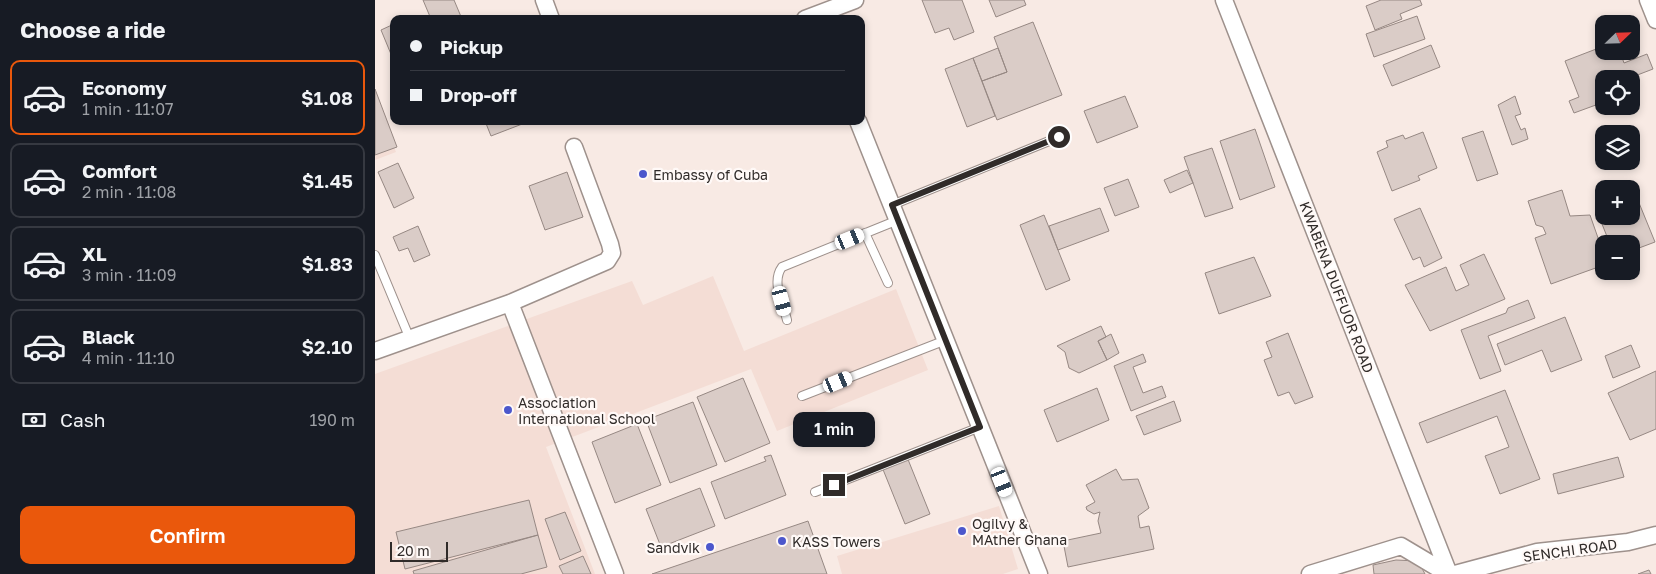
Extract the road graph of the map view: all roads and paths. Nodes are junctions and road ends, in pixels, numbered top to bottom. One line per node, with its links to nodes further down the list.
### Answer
1 (544, 0): 5 (street)
2 (855, 0): 6 (street)
3 (1224, 0): 27 (street, KWABENA DUFFUOR ROAD)
4 (1648, 0): 7 (street)
5 (550, 15)
6 (818, 15)
7 (1656, 20)
8 (861, 125): 11 (street)
9 (1059, 137): 11 (lane)
10 (574, 146): 15 (street)
11 (895, 212): 12 (lane); 18 (street)
12 (865, 233): 14 (lane); 16 (lane)
13 (375, 255): 17 (lane)
14 (888, 283)
15 (510, 303): 17 (street); 25 (street)
16 (787, 320)
17 (410, 339): 19 (street)
18 (946, 340): 20 (lane); 21 (street)
19 (375, 351)
20 (802, 396)
21 (980, 427): 22 (lane); 26 (street)
22 (815, 492)
23 (1656, 535): 28 (street, SENCHI ROAD)
24 (1317, 573): 27 (street)
25 (615, 574)
26 (1039, 574)
27 (1449, 574)
28 (1455, 574)

